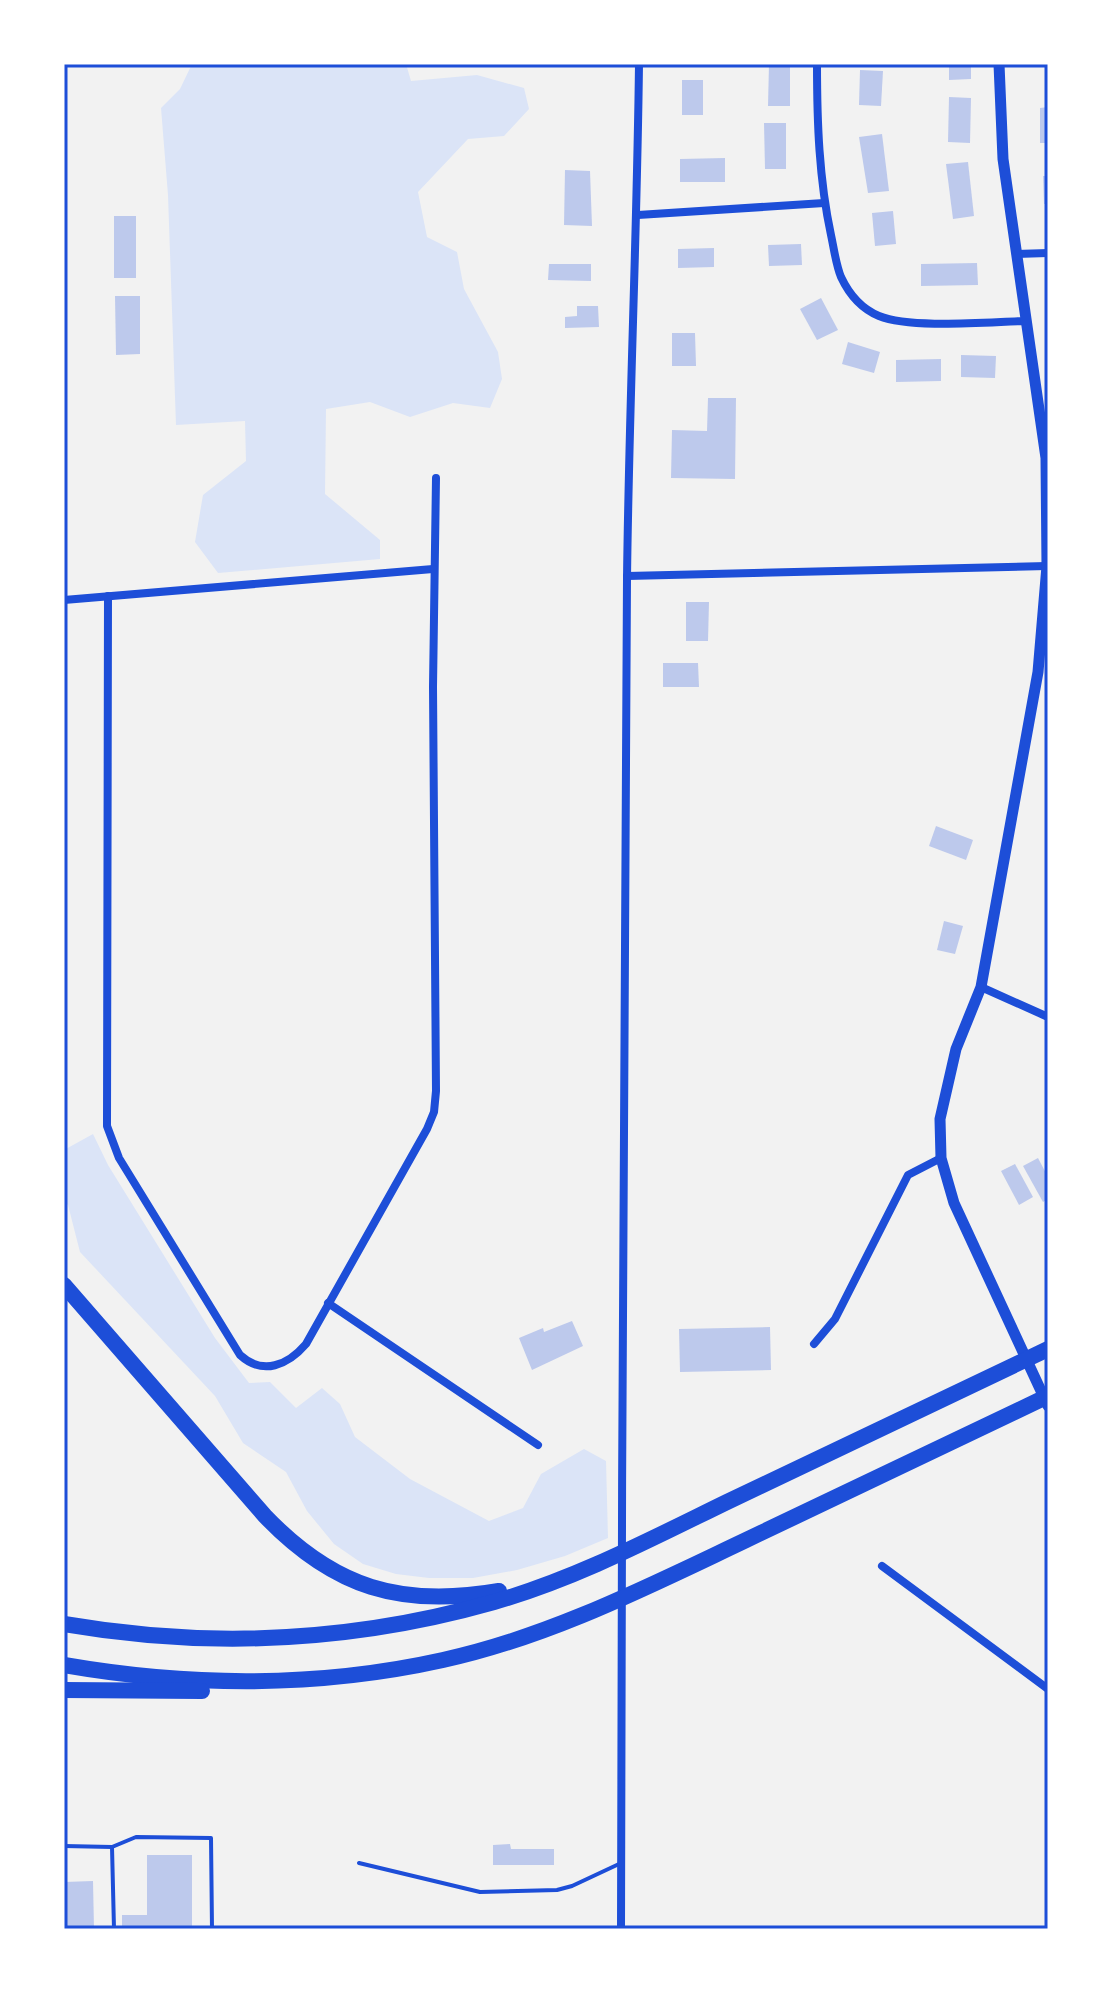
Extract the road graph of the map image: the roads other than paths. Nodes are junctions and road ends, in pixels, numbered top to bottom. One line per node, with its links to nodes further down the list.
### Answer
1 (639, 64): 5 (street)
2 (817, 64): 4 (street)
3 (999, 64): 7 (street)
4 (824, 203): 5 (street); 8 (street)
5 (638, 215): 13 (street)
6 (1048, 253): 7 (street)
7 (1016, 254): 8 (street)
8 (1026, 321): 9 (street)
9 (1043, 408): 11 (street)
10 (436, 478): 12 (street)
11 (1047, 566): 13 (street); 16 (street)
12 (433, 569): 14 (street); 20 (street)
13 (627, 576): 36 (street)
14 (108, 596): 15 (street); 20 (street)
15 (64, 600)
16 (981, 987): 17 (street); 18 (street)
17 (1048, 1017)
18 (941, 1158): 21 (street); 24 (street)
19 (64, 1285): 27 (highway)
20 (328, 1303): 25 (street)
21 (814, 1344)
22 (1048, 1349): 27 (highway)
23 (1048, 1396): 30 (highway)
24 (1048, 1406)
25 (538, 1445)
26 (882, 1566): 31 (street)
27 (552, 1582): 28 (highway)
28 (64, 1624)
29 (64, 1665): 30 (highway)
30 (295, 1682): 32 (highway)
31 (1048, 1689)
32 (64, 1690)
33 (64, 1846): 34 (lane)
34 (112, 1847): 37 (lane); 38 (lane)
35 (359, 1863): 36 (lane)
36 (621, 1863): 39 (street)
37 (114, 1929)
38 (212, 1929)
39 (621, 1929)

